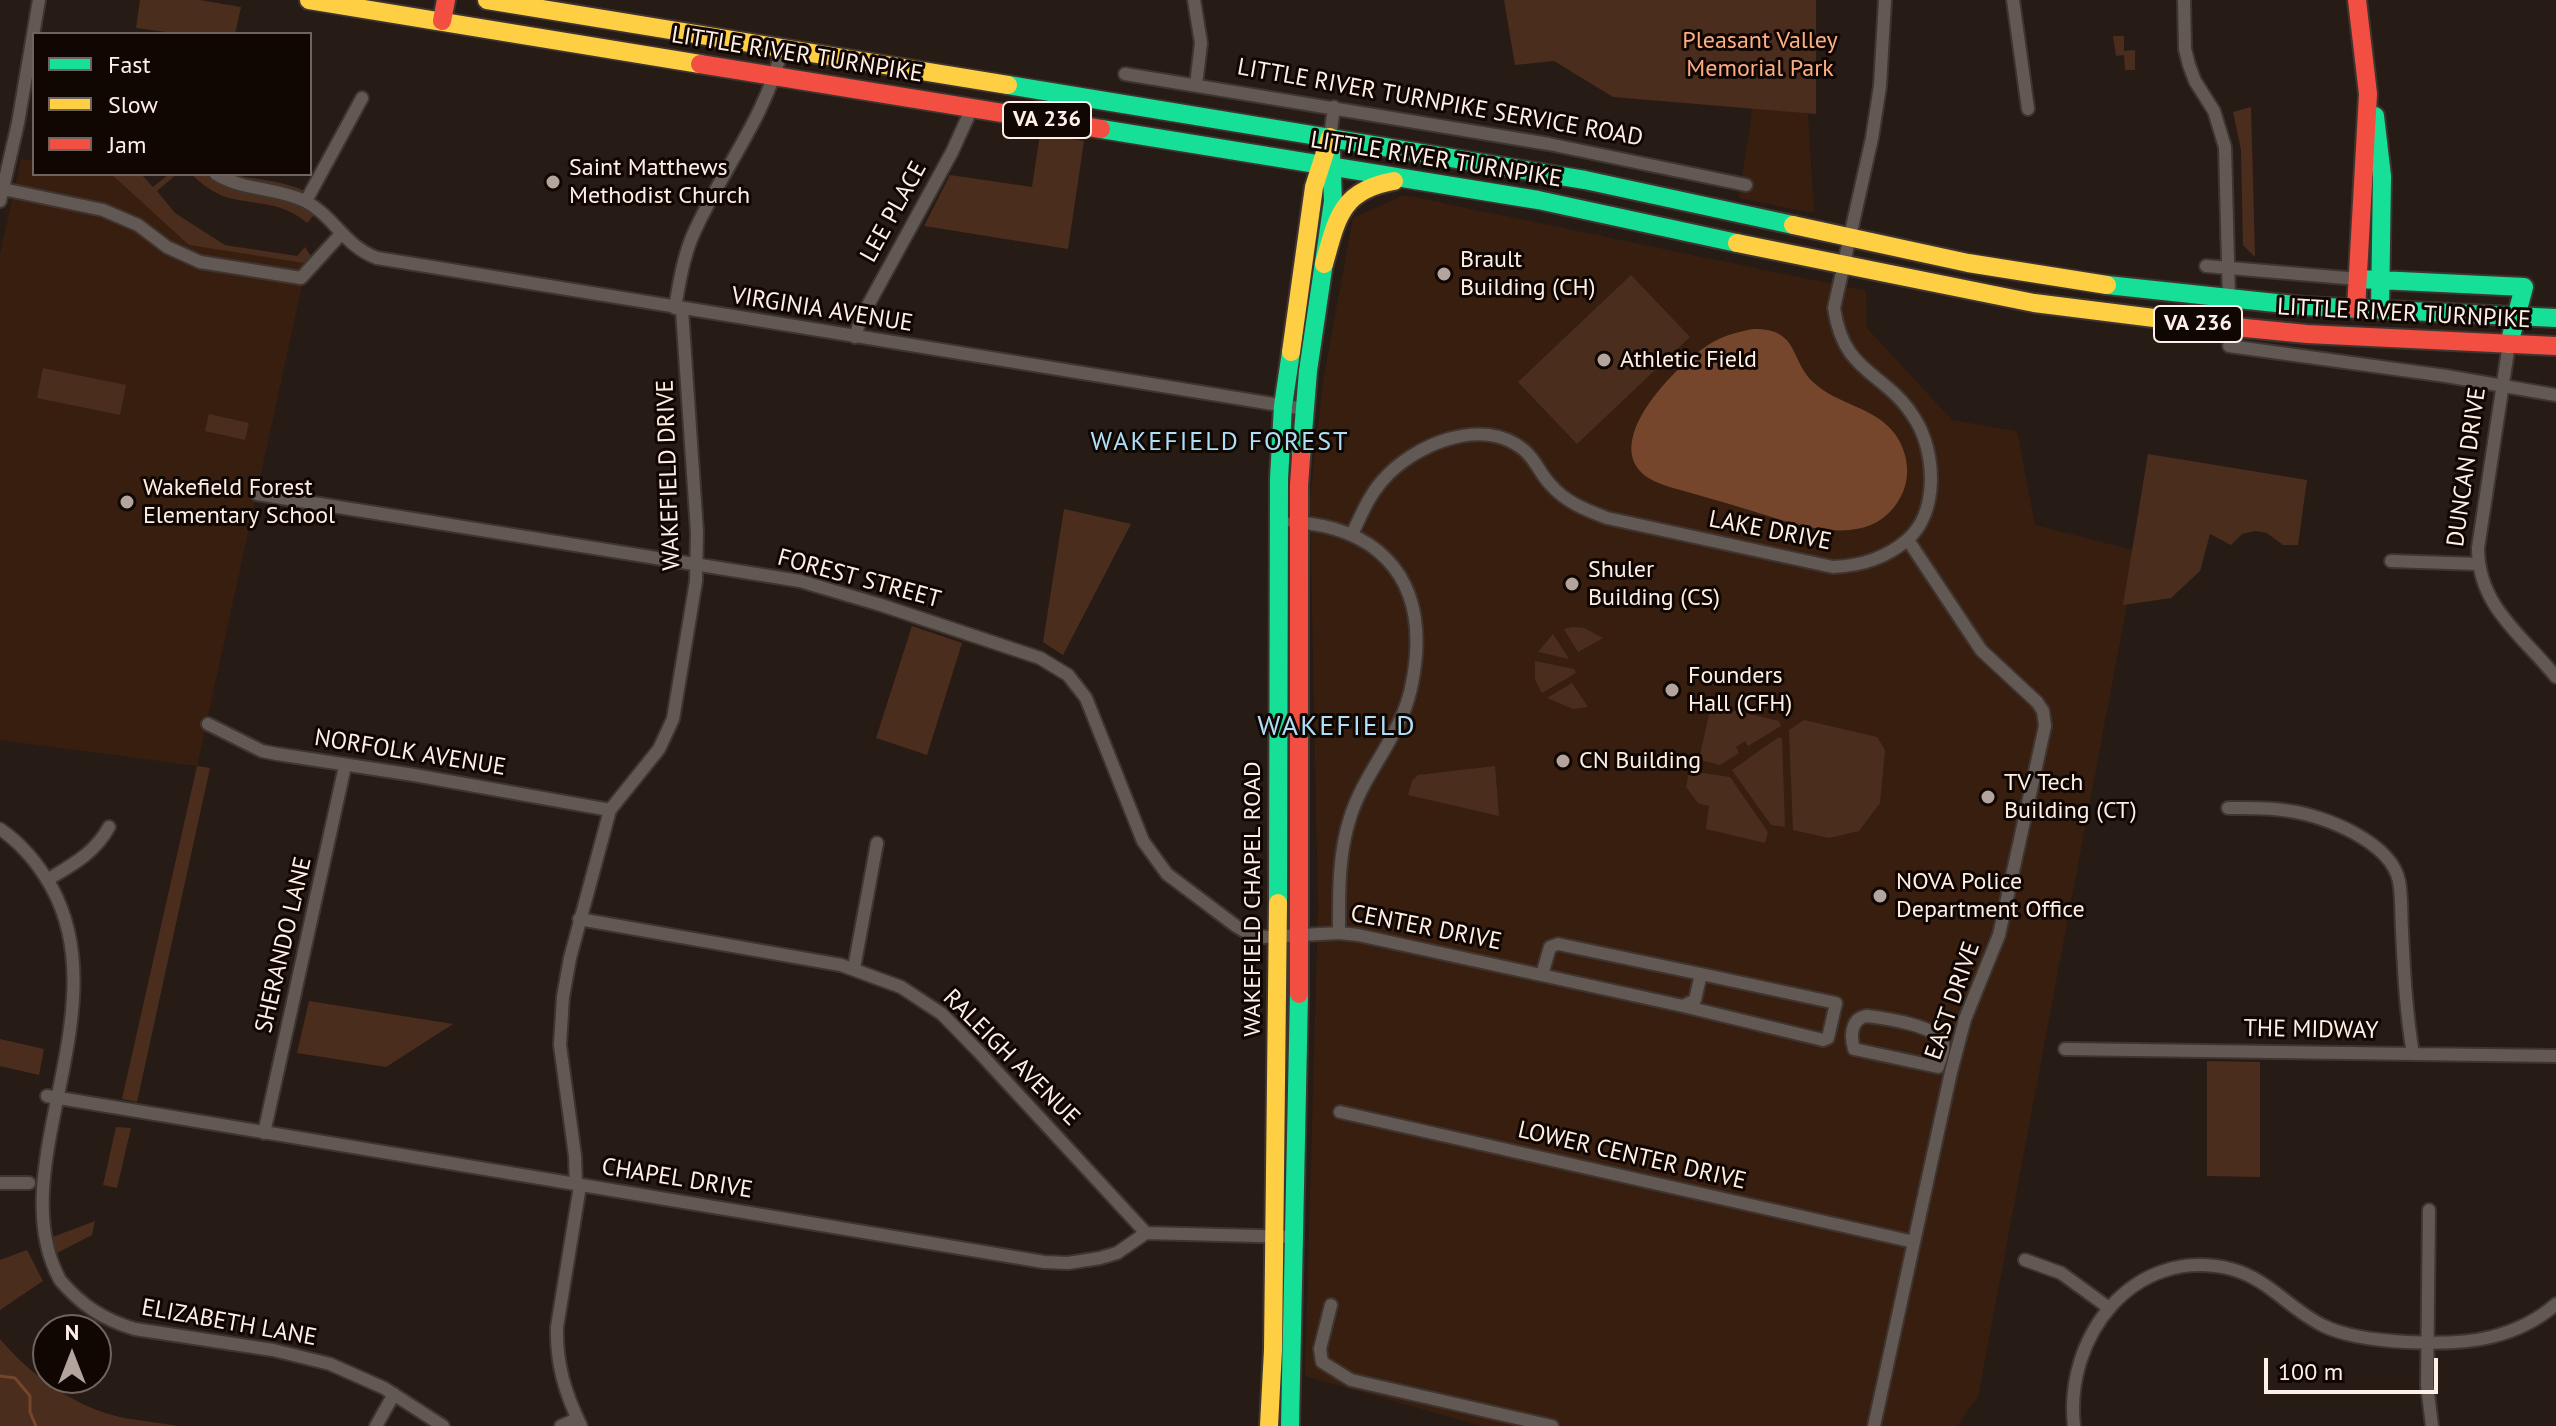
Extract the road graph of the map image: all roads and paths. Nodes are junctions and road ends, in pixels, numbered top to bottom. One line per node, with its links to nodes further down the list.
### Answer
1 (39, 0): 11 (street)
2 (309, 0): 10 (main road, LITTLE RIVER TURNPIKE / VA 236)
3 (446, 0): 10 (main road)
4 (487, 0): 13 (main road, LITTLE RIVER TURNPIKE / VA 236)
5 (1194, 0): 16 (street)
6 (1885, 0): 30 (street)
7 (2013, 0): 21 (street)
8 (2184, 0): 34 (street)
9 (2357, 0): 17 (main road)
10 (442, 21): 15 (main road, LITTLE RIVER TURNPIKE / VA 236)
11 (34, 32)
12 (32, 41): 27 (street)
13 (782, 48): 15 (street, WAKEFIELD DRIVE); 22 (main road, LITTLE RIVER TURNPIKE / VA 236)
14 (1125, 74): 16 (street, LITTLE RIVER TURNPIKE SERVICE ROAD)
15 (776, 75): 20 (main road, LITTLE RIVER TURNPIKE / VA 236); 38 (street, WAKEFIELD DRIVE)
16 (1196, 85): 19 (street, LITTLE RIVER TURNPIKE SERVICE ROAD)
17 (2368, 94): 35 (main road); 36 (main road)
18 (362, 98): 28 (street)
19 (1334, 107): 22 (street, WAKEFIELD CHAPEL ROAD); 26 (street, LITTLE RIVER TURNPIKE SERVICE ROAD)
20 (972, 108): 23 (main road, LITTLE RIVER TURNPIKE / VA 236); 43 (street, LEE PLACE)
21 (2028, 109)
22 (1330, 137): 23 (main road, WAKEFIELD CHAPEL ROAD); 30 (main road, LITTLE RIVER TURNPIKE / VA 236)
23 (1326, 166): 25 (main road, LITTLE RIVER TURNPIKE / VA 236); 31 (main road, WAKEFIELD CHAPEL ROAD); 49 (main road, WAKEFIELD CHAPEL ROAD)
24 (220, 176): 28 (street)
25 (1418, 180): 31 (main road); 32 (main road, LITTLE RIVER TURNPIKE / VA 236)
26 (1746, 185)
27 (1, 195): 29 (street)
28 (306, 201): 29 (street, VIRGINIA AVENUE)
29 (341, 234): 38 (street, VIRGINIA AVENUE)
30 (1851, 238): 32 (street); 37 (main road, LITTLE RIVER TURNPIKE / VA 236)
31 (1324, 264): 50 (main road, WAKEFIELD CHAPEL ROAD)
32 (1843, 266): 44 (main road, LITTLE RIVER TURNPIKE / VA 236); 55 (street)
33 (2206, 266): 34 (street)
34 (2229, 269): 35 (street); 37 (street)
35 (2358, 279): 36 (main road); 39 (main road)
36 (2380, 280): 40 (main road); 41 (main road, DUNCAN DRIVE)
37 (2229, 300): 39 (main road, LITTLE RIVER TURNPIKE / VA 236)
38 (679, 309): 43 (street, VIRGINIA AVENUE); 57 (street, WAKEFIELD DRIVE)
39 (2356, 309): 40 (main road, LITTLE RIVER TURNPIKE / VA 236)
40 (2380, 310): 41 (main road, LITTLE RIVER TURNPIKE / VA 236)
41 (2516, 316): 42 (main road, LITTLE RIVER TURNPIKE / VA 236); 44 (main road, DUNCAN DRIVE)
42 (2556, 318)
43 (855, 337): 49 (street, VIRGINIA AVENUE)
44 (2509, 344): 46 (main road, LITTLE RIVER TURNPIKE / VA 236); 47 (street, DUNCAN DRIVE)
45 (2229, 346): 47 (street)
46 (2556, 346)
47 (2502, 385): 48 (street); 58 (street, DUNCAN DRIVE)
48 (2556, 395)
49 (1283, 406): 50 (street, VIRGINIA AVENUE); 52 (main road, WAKEFIELD CHAPEL ROAD)
50 (1304, 409): 53 (main road, WAKEFIELD CHAPEL ROAD)
51 (257, 494): 57 (street, FOREST STREET)
52 (1278, 521): 53 (street); 71 (main road, WAKEFIELD CHAPEL ROAD)
53 (1299, 522): 54 (street); 70 (main road, WAKEFIELD CHAPEL ROAD)
54 (1352, 534): 55 (street, LAKE DRIVE); 69 (street)
55 (1908, 540): 76 (street, EAST DRIVE)
56 (2391, 561): 58 (street)
57 (696, 564): 63 (street, WAKEFIELD DRIVE); 71 (street, FOREST STREET)
58 (2478, 564): 59 (street, DUNCAN DRIVE)
59 (2556, 677)
60 (208, 724): 61 (street, NORFOLK AVENUE)
61 (345, 766): 63 (street, NORFOLK AVENUE); 85 (street, SHERANDO LANE)
62 (2228, 808): 79 (street)
63 (610, 810): 68 (street, WAKEFIELD DRIVE)
64 (109, 827): 67 (street)
65 (0, 829): 67 (street)
66 (877, 843): 72 (street)
67 (47, 880): 83 (street)
68 (579, 919): 72 (street, RALEIGH AVENUE); 89 (street, WAKEFIELD DRIVE)
69 (1339, 933): 70 (street, CENTER DRIVE); 74 (street, CENTER DRIVE)
70 (1300, 934): 71 (street, FOREST STREET); 94 (main road, WAKEFIELD CHAPEL ROAD)
71 (1278, 936): 93 (main road, WAKEFIELD CHAPEL ROAD)
72 (854, 968): 92 (street, RALEIGH AVENUE)
73 (1701, 974): 74 (street, CENTER DRIVE); 75 (street); 75 (street, CENTER DRIVE)
74 (1542, 975): 75 (street, CENTER DRIVE)
75 (1683, 1006)
76 (1960, 1037): 77 (street); 82 (street, EAST DRIVE)
77 (1942, 1038): 81 (street); 81 (street)
78 (2065, 1049): 79 (street, THE MIDWAY)
79 (2413, 1054): 80 (street, THE MIDWAY)
80 (2556, 1056)
81 (1938, 1067): 82 (street)
82 (1951, 1072): 95 (street, EAST DRIVE)
83 (47, 1096): 85 (street, CHAPEL DRIVE); 86 (street)
84 (1340, 1112): 95 (street, LOWER CENTER DRIVE)
85 (264, 1133): 89 (street, CHAPEL DRIVE)
86 (35, 1152)
87 (31, 1166): 88 (street)
88 (0, 1183)
89 (578, 1186): 92 (street, CHAPEL DRIVE); 102 (street, WAKEFIELD DRIVE)
90 (2429, 1210): 100 (street)
91 (31, 1216): 101 (street, ELIZABETH LANE)
92 (1146, 1233): 93 (street)
93 (1275, 1237): 94 (street); 106 (main road, WAKEFIELD CHAPEL ROAD)
94 (1296, 1237): 107 (main road, WAKEFIELD CHAPEL ROAD)
95 (1914, 1242): 109 (street, EAST DRIVE)
96 (2025, 1260): 98 (street)
97 (1331, 1305): 108 (street)
98 (2109, 1308): 100 (street); 110 (street)
99 (2553, 1312): 100 (street)
100 (2427, 1341): 111 (street)
101 (394, 1394): 103 (street); 104 (street, ELIZABETH LANE)
102 (579, 1422): 105 (street)
103 (376, 1426)
104 (443, 1426)
105 (561, 1426)
106 (1269, 1426)
107 (1290, 1426)
108 (1552, 1426)
109 (1874, 1426)
110 (2074, 1426)
111 (2432, 1426)

